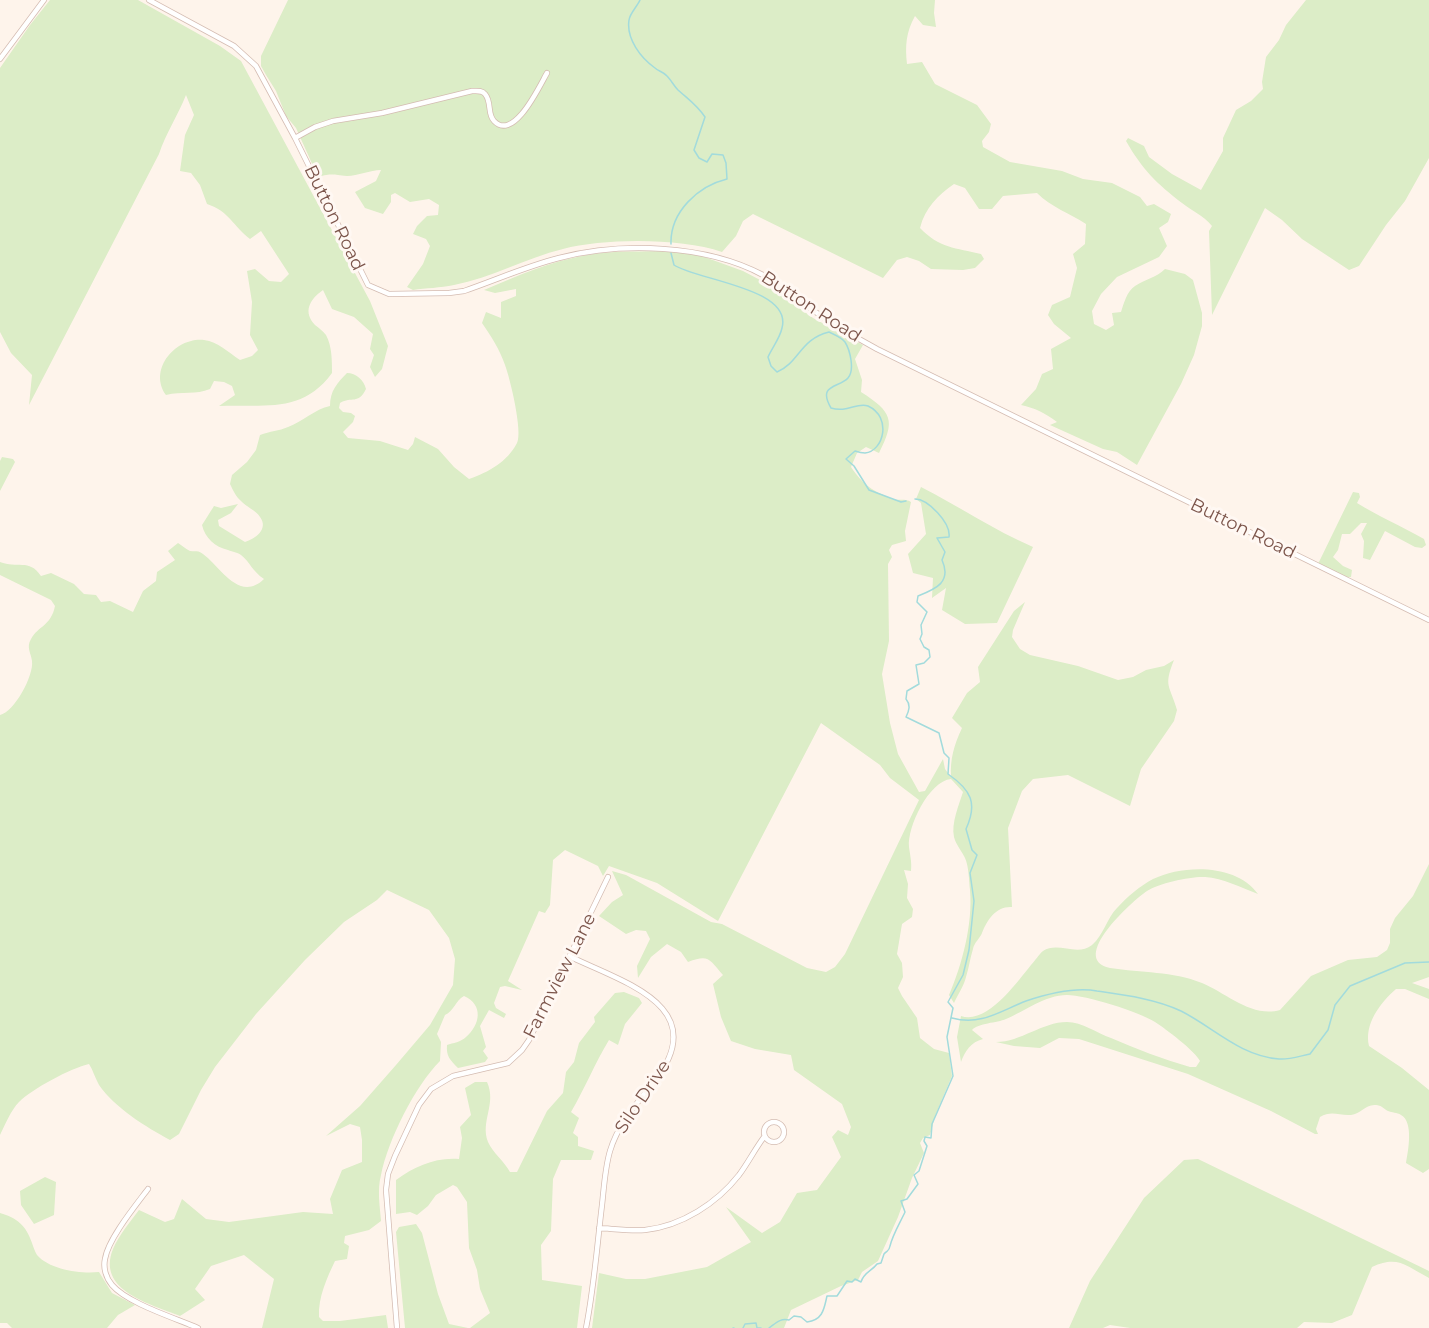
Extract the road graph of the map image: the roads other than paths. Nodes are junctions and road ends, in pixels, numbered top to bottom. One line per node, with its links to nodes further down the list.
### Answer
1 (44, 0): 3 (street)
2 (149, 0): 5 (street, Button Road)
3 (0, 59)
4 (547, 73): 5 (street)
5 (295, 138): 6 (street, Button Road)
6 (1429, 621)
7 (608, 877): 8 (street, Farmview Lane)
8 (571, 957): 11 (street, Silo Drive); 13 (street, Farmview Lane)
9 (764, 1137): 9 (street); 11 (street)
10 (148, 1189): 12 (street)
11 (599, 1228): 14 (street, Silo Drive)
12 (198, 1328)
13 (397, 1328)
14 (586, 1328)

